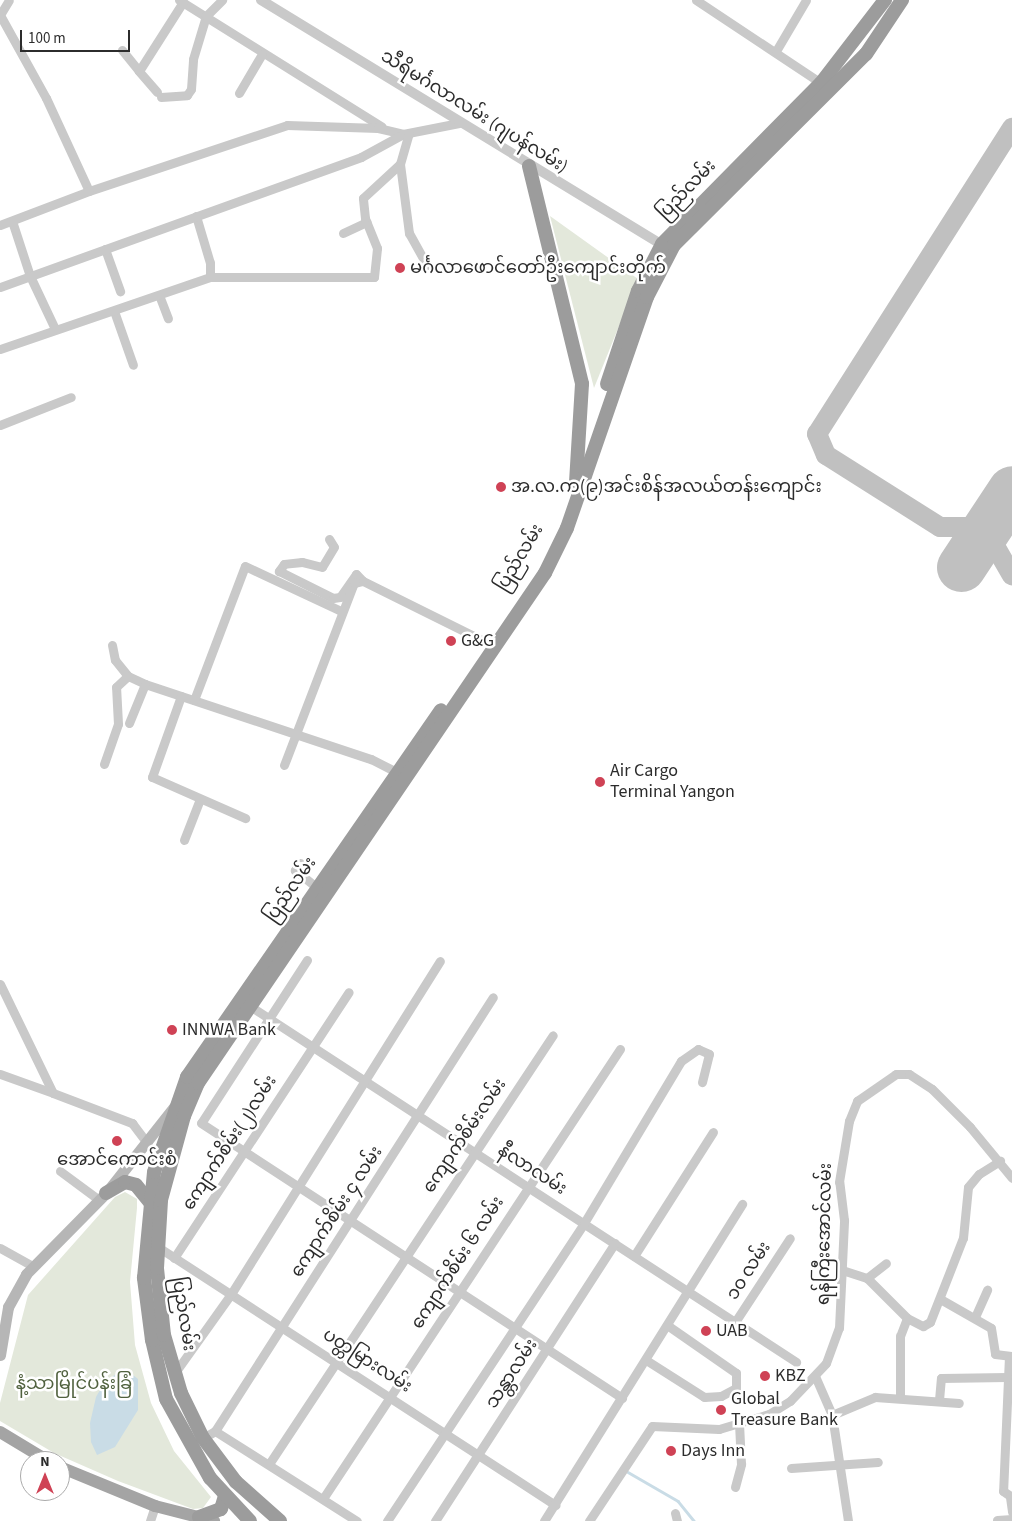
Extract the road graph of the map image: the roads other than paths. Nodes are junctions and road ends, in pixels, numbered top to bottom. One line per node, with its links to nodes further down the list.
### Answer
1 (9, 0): 21 (street)
2 (222, 0): 9 (street)
3 (261, 0): 16 (street, သီရိမင်္ဂလာလမ်း (ဂျပန်လမ်း))
4 (806, 0): 11 (street)
5 (885, 0): 14 (highway, ပြည်လမ်း)
6 (902, 0): 27 (highway, ပြည်လမ်း)
7 (181, 1): 9 (street); 13 (street)
8 (701, 1): 11 (street)
9 (206, 16): 12 (street); 13 (street)
10 (122, 50): 13 (street)
11 (776, 51): 14 (street)
12 (262, 54): 15 (street); 17 (street)
13 (139, 71)
14 (821, 83): 27 (highway, ပြည်လမ်း)
15 (239, 93)
16 (459, 123): 18 (street); 20 (street, သီရိမင်္ဂလာလမ်း (ဂျပန်လမ်း))
17 (386, 130): 18 (street); 21 (street)
18 (406, 133): 19 (street); 22 (street)
19 (400, 164): 24 (street); 29 (street)
20 (528, 166): 27 (street, သီရိမင်္ဂလာလမ်း (ဂျပန်လမ်း)); 42 (highway)
21 (89, 191): 23 (street)
22 (196, 216): 28 (street); 31 (street)
23 (12, 221): 25 (street); 30 (street)
24 (366, 222): 26 (street); 31 (street)
25 (0, 225)
26 (343, 233)
27 (666, 247): 42 (highway, ပြည်လမ်း); 67 (highway, ပြည်လမ်း)
28 (105, 249): 30 (street); 33 (street)
29 (427, 265)
30 (30, 276): 32 (street); 37 (street)
31 (210, 277): 34 (street)
32 (0, 287)
33 (120, 291)
34 (159, 295): 35 (street); 36 (street)
35 (114, 311): 37 (street); 39 (street)
36 (168, 318)
37 (55, 329): 38 (street)
38 (0, 349)
39 (133, 365)
40 (71, 397): 41 (street)
41 (0, 425)
42 (576, 481): 46 (highway, ပြည်လမ်း)
43 (329, 539): 44 (street)
44 (364, 581): 45 (street); 46 (street)
45 (341, 611): 51 (street); 53 (street)
46 (488, 643): 56 (highway, ပြည်လမ်း)
47 (112, 645): 48 (street)
48 (128, 676): 49 (street); 54 (street)
49 (145, 684): 50 (street); 52 (street)
50 (181, 696): 51 (street); 57 (street)
51 (194, 700): 53 (street)
52 (129, 723)
53 (293, 733): 55 (street); 56 (street)
54 (104, 764)
55 (284, 765)
56 (398, 773): 61 (highway, ပြည်လမ်း)
57 (200, 799): 58 (street); 59 (street)
58 (245, 818)
59 (184, 840)
60 (300, 863): 61 (street)
61 (315, 886): 77 (highway, ပြည်လမ်း)
62 (307, 960): 68 (street)
63 (440, 961): 73 (street)
64 (0, 984): 76 (street)
65 (349, 992): 70 (street, ကျောက်စိမ်း(၂)လမ်း)
66 (493, 997): 78 (street, ကျောက်စိမ်း ၄ လမ်း)
67 (250, 1006): 68 (street, နီလာလမ်း); 75 (highway, ပြည်လမ်း)
68 (269, 1018): 70 (street, နီလာလမ်း); 81 (street)
69 (553, 1035): 82 (street, ကျောက်စိမ်းလမ်း)
70 (313, 1047): 73 (street, နီလာလမ်း); 81 (street, ကျောက်စိမ်း(၂)လမ်း)
71 (620, 1049): 87 (street, ကျောက်စိမ်း ၆ လမ်း)
72 (0, 1074): 76 (street)
73 (366, 1082): 78 (street, နီလာလမ်း); 86 (street)
74 (702, 1082): 92 (street)
75 (198, 1083): 77 (main road, ပြည်လမ်း); 80 (highway, ပြည်လမ်း)
76 (53, 1094): 80 (street)
77 (174, 1106): 80 (highway, ပြည်လမ်း)
78 (419, 1116): 82 (street, နီလာလမ်း); 91 (street, ကျောက်စိမ်း ၄ လမ်း)
79 (713, 1132): 98 (street)
80 (158, 1145): 88 (main road); 89 (highway, ပြည်လမ်း)
81 (245, 1150): 86 (street); 99 (street, ကျောက်စိမ်း(၂)လမ်း)
82 (474, 1152): 87 (street, နီလာလမ်း); 97 (street, ကျောက်စိမ်းလမ်း)
83 (1000, 1161): 85 (street, ရန်ကြီးအောင်လမ်း); 102 (street, ရန်ကြီးအောင်လမ်း); 108 (street)
84 (60, 1171): 88 (street)
85 (1012, 1178)
86 (300, 1186): 91 (street); 107 (street)
87 (528, 1187): 92 (street, နီလာလမ်း); 106 (street, ကျောက်စိမ်း ၆ လမ်း)
88 (102, 1196): 89 (highway); 101 (main road)
89 (155, 1201): 95 (highway, ပြည်လမ်း); 143 (highway, ပြည်လမ်း)
90 (742, 1204): 105 (street)
91 (352, 1220): 97 (street); 114 (street, ကျောက်စိမ်း ၄ လမ်း)
92 (584, 1223): 94 (street, နီလာလမ်း); 115 (street)
93 (790, 1238): 112 (street, ၁၀ လမ်း)
94 (615, 1244): 98 (street, နီလာလမ်း); 116 (street, သန္တာလမ်း)
95 (158, 1247): 99 (street, ပတ္တမြားလမ်း); 122 (highway, ပြည်လမ်း)
96 (0, 1248): 101 (street)
97 (406, 1256): 106 (street); 120 (street, ကျောက်စိမ်းလမ်း)
98 (634, 1256): 105 (street, နီလာလမ်း)
99 (174, 1258): 107 (street, ပတ္တမြားလမ်း)
100 (886, 1263): 103 (street)
101 (33, 1266): 109 (main road)
102 (842, 1270): 103 (street); 123 (street, ရန်ကြီးအောင်လမ်း)
103 (867, 1278): 111 (street)
104 (987, 1290): 110 (street)
105 (688, 1291): 112 (street, နီလာလမ်း); 113 (street)
106 (459, 1292): 115 (street); 125 (street, ကျောက်စိမ်း ၆ လမ်း)
107 (231, 1294): 114 (street, ပတ္တမြားလမ်း); 122 (street)
108 (942, 1300): 110 (street); 111 (street)
109 (4, 1307): 117 (main road)
110 (975, 1317): 118 (street)
111 (907, 1318): 127 (street)
112 (735, 1322): 121 (street, နီလာလမ်း)
113 (667, 1325): 119 (street); 119 (street)
114 (282, 1326): 120 (street, ပတ္တမြားလမ်း); 134 (street, ကျောက်စိမ်း ၄ လမ်း)
115 (514, 1328): 116 (street); 133 (street)
116 (547, 1350): 126 (street); 136 (street, သန္တာလမ်း)
117 (0, 1355)
118 (1010, 1356): 124 (street)
119 (646, 1360): 126 (street)
120 (337, 1362): 125 (street, ပတ္တမြားလမ်း); 138 (street, ကျောက်စိမ်းလမ်း)
121 (796, 1362)
122 (174, 1374): 134 (highway, ပြည်လမ်း)
123 (815, 1376): 130 (street); 131 (street, ရန်ကြီးအောင်လမ်း)
124 (1007, 1377): 128 (street); 145 (street)
125 (390, 1396): 133 (street, ပတ္တမြားလမ်း); 144 (street, ကျောက်စိမ်း ၆ လမ်း)
126 (622, 1398): 146 (street)
127 (900, 1398): 128 (street); 130 (street)
128 (939, 1400): 129 (street)
129 (959, 1403)
130 (832, 1415): 139 (street)
131 (739, 1423): 142 (street); 160 (street, ရန်ကြီးအောင်လမ်း)
132 (0, 1432): 135 (main road)
133 (446, 1432): 136 (street, ပတ္တမြားလမ်း); 157 (street)
134 (209, 1435): 138 (street); 155 (highway, ပြည်လမ်း)
135 (31, 1451)
136 (480, 1453): 146 (street, ပတ္တမြားလမ်း); 158 (street, သန္တာလမ်း)
137 (878, 1462): 139 (street)
138 (270, 1464): 144 (street)
139 (839, 1465): 140 (street); 161 (street)
140 (791, 1468)
141 (70, 1472): 147 (main road)
142 (735, 1487)
143 (225, 1496): 149 (highway); 154 (highway, ပြည်လမ်း)
144 (324, 1497): 156 (street)
145 (1011, 1497): 148 (street)
146 (556, 1505): 159 (street)
147 (155, 1506): 149 (main road); 152 (street)
148 (1012, 1512)
149 (199, 1517): 153 (main road)
150 (1012, 1519): 151 (street)
151 (997, 1520)
152 (150, 1521)
153 (214, 1521)
154 (250, 1521)
155 (280, 1521)
156 (357, 1521)
157 (388, 1521)
158 (435, 1521)
159 (544, 1521)
160 (589, 1521)
161 (848, 1521)

